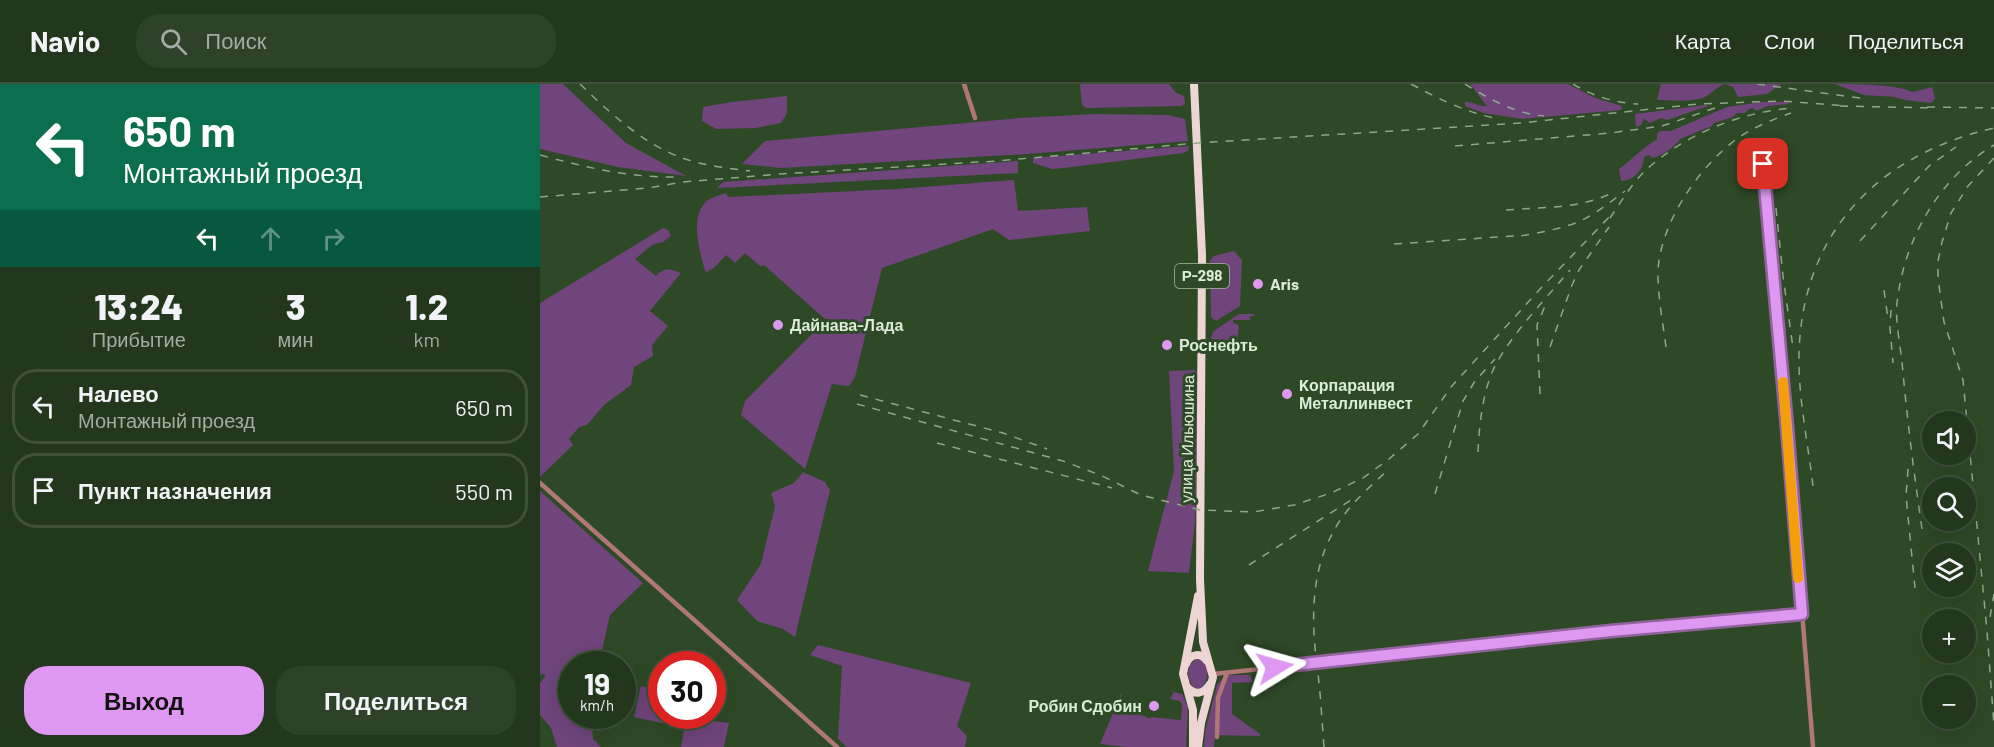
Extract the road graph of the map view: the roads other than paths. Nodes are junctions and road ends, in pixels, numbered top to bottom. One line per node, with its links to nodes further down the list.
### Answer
1 (964, 84): 3 (street)
2 (1194, 84): 6 (highway, улица Ильюшина / Р-298)
3 (975, 118)
4 (1760, 141): 7 (street)
5 (540, 483): 15 (street)
6 (1200, 579): 8 (highway, Р-298); 10 (highway, Р-298)
7 (1802, 614): 9 (street); 16 (street)
8 (1184, 667): 10 (highway); 11 (highway, Р-298)
9 (1227, 673): 10 (street); 13 (street)
10 (1212, 674): 11 (highway); 12 (highway, Р-298)
11 (1186, 686): 12 (highway, Р-298)
12 (1196, 733): 14 (highway, Р-298)
13 (1217, 736)
14 (1196, 746)
15 (837, 747)
16 (1813, 747)

